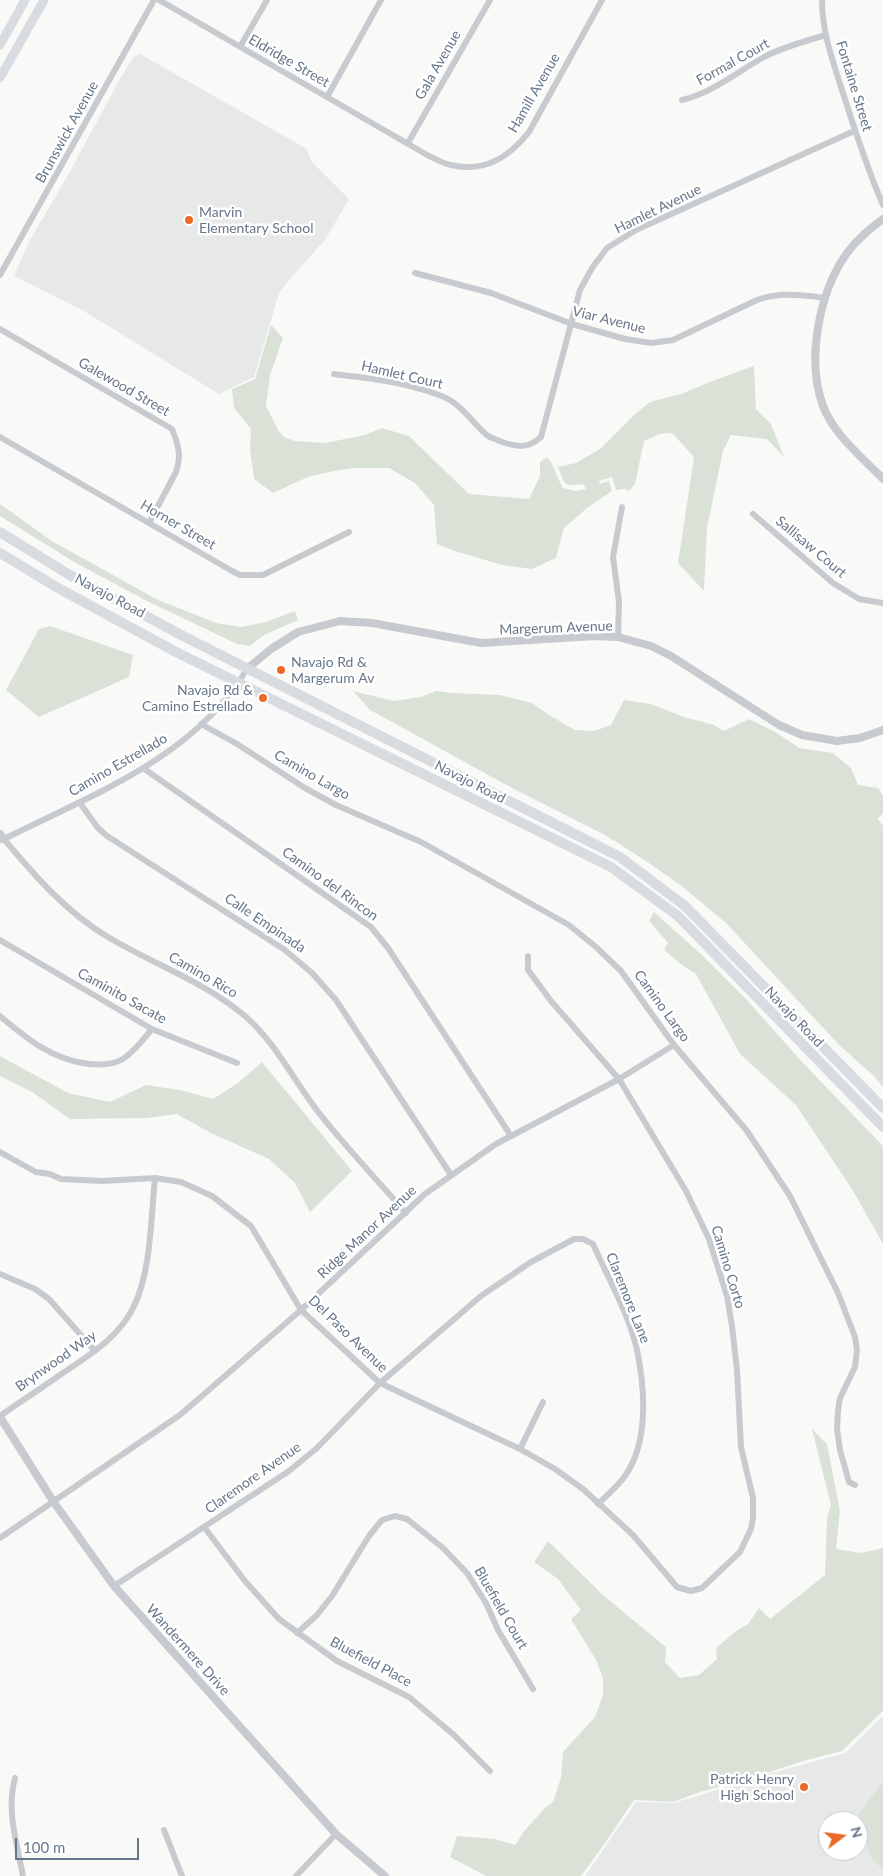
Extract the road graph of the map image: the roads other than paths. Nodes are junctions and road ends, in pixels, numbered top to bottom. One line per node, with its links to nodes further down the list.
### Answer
1 (25, 0): 11 (main road)
2 (44, 0): 13 (main road)
3 (154, 0): 21 (street, Brunswick Avenue)
4 (159, 0): 12 (street, Eldridge Street)
5 (267, 0): 12 (street)
6 (381, 0): 14 (street)
7 (490, 0): 17 (street, Gala Avenue)
8 (602, 0): 17 (street, Hamill Avenue)
9 (822, 0): 10 (street, Fontaine Street)
10 (826, 36): 15 (street, Formal Court); 16 (street, Fontaine Street)
11 (0, 44)
12 (240, 47): 14 (street, Eldridge Street)
13 (0, 78)
14 (327, 97): 17 (street, Eldridge Street)
15 (682, 100)
16 (854, 131): 18 (street, Fontaine Street); 23 (street, Hamlet Avenue)
17 (408, 143)
18 (883, 205)
19 (883, 219): 22 (street)
20 (415, 273): 23 (street, Viar Avenue)
21 (0, 275)
22 (825, 298): 23 (street, Viar Avenue); 28 (street)
23 (572, 324): 27 (street, Hamlet Avenue)
24 (0, 329): 31 (street, Galewood Street)
25 (334, 374): 27 (street, Hamlet Court)
26 (0, 437): 31 (street, Horner Street)
27 (536, 441)
28 (883, 479)
29 (622, 507): 38 (street)
30 (753, 514): 35 (street, Sallisaw Court)
31 (149, 523): 33 (street, Horner Street)
32 (0, 532): 36 (main road, Navajo Road)
33 (350, 532)
34 (0, 553): 37 (main road, Navajo Road)
35 (883, 603)
36 (142, 614): 37 (main road); 39 (main road, Navajo Road)
37 (135, 630): 40 (main road, Navajo Road)
38 (618, 637): 39 (street, Margerum Avenue); 42 (street, Margerum Avenue)
39 (247, 669): 40 (street, Camino Estrellado); 53 (main road, Navajo Road)
40 (238, 684): 41 (street, Camino Estrellado); 54 (main road, Navajo Road)
41 (201, 724): 43 (street, Camino Estrellado); 50 (street, Camino Largo)
42 (883, 730)
43 (143, 768): 44 (street, Camino Estrellado); 55 (street, Camino del Rincon)
44 (80, 803): 45 (street, Camino Estrellado); 57 (street, Calle Empinada)
45 (1, 838): 59 (street, Camino Rico)
46 (0, 940): 49 (street, Caminito Sacate)
47 (528, 956): 52 (street, Camino Corto)
48 (0, 1016): 49 (street)
49 (152, 1029): 51 (street, Caminito Sacate)
50 (674, 1045): 52 (street, Ridge Manor Avenue); 68 (street, Camino Largo)
51 (237, 1063)
52 (619, 1079): 55 (street, Ridge Manor Avenue); 74 (street, Camino Corto)
53 (883, 1108)
54 (883, 1127)
55 (511, 1136): 57 (street, Ridge Manor Avenue)
56 (0, 1152): 58 (street, Del Paso Avenue)
57 (451, 1175): 59 (street, Ridge Manor Avenue)
58 (155, 1178): 62 (street, Del Paso Avenue); 63 (street, Brynwood Way)
59 (406, 1213): 62 (street, Ridge Manor Avenue)
60 (588, 1240): 64 (street, Claremore Avenue); 70 (street, Claremore Lane)
61 (0, 1274): 63 (street)
62 (301, 1310): 64 (street, Del Paso Avenue); 69 (street, Ridge Manor Avenue)
63 (95, 1351): 66 (street, Brynwood Way)
64 (380, 1383): 67 (street, Del Paso Avenue); 71 (street, Claremore Avenue)
65 (543, 1402): 67 (street)
66 (0, 1416): 69 (street, Wandermere Drive)
67 (520, 1449): 70 (street, Del Paso Avenue)
68 (855, 1485)
69 (53, 1501): 72 (street, Ridge Manor Avenue); 73 (street, Wandermere Drive)
70 (598, 1504): 74 (street, Del Paso Avenue)
71 (204, 1527): 73 (street, Claremore Avenue); 75 (street, Bluefield Place)
72 (0, 1538)
73 (114, 1586): 80 (street, Wandermere Drive)
74 (702, 1588)
75 (297, 1633): 76 (street, Bluefield Court); 77 (street, Bluefield Place)
76 (533, 1689)
77 (490, 1771)
78 (15, 1778): 81 (street)
79 (164, 1830): 82 (street)
80 (336, 1834): 83 (street); 84 (street, Wandermere Drive)
81 (23, 1876)
82 (182, 1876)
83 (296, 1876)
84 (385, 1876)

